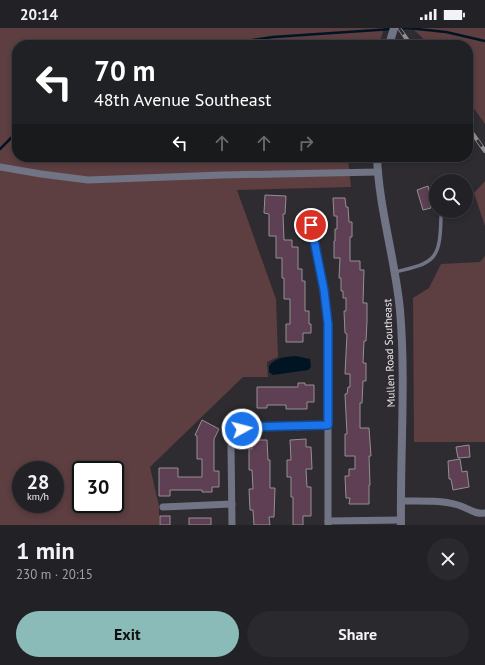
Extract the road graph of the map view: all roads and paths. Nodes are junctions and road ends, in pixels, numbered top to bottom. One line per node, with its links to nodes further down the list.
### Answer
1 (394, 28): 2 (street)
2 (390, 40)
3 (377, 162): 5 (street, Mullen Road Southeast)
4 (0, 167): 5 (street)
5 (378, 172): 8 (street, Mullen Road Southeast)
6 (441, 218): 8 (lane)
7 (311, 225): 9 (street)
8 (395, 272): 10 (street, Mullen Road Southeast)
9 (328, 425): 11 (street); 14 (street)
10 (401, 501): 13 (street); 15 (street, Mullen Road Southeast)
11 (232, 504): 12 (street); 16 (street)
12 (163, 507)
13 (485, 513)
14 (328, 523): 15 (street)
15 (401, 523)
16 (232, 525)

